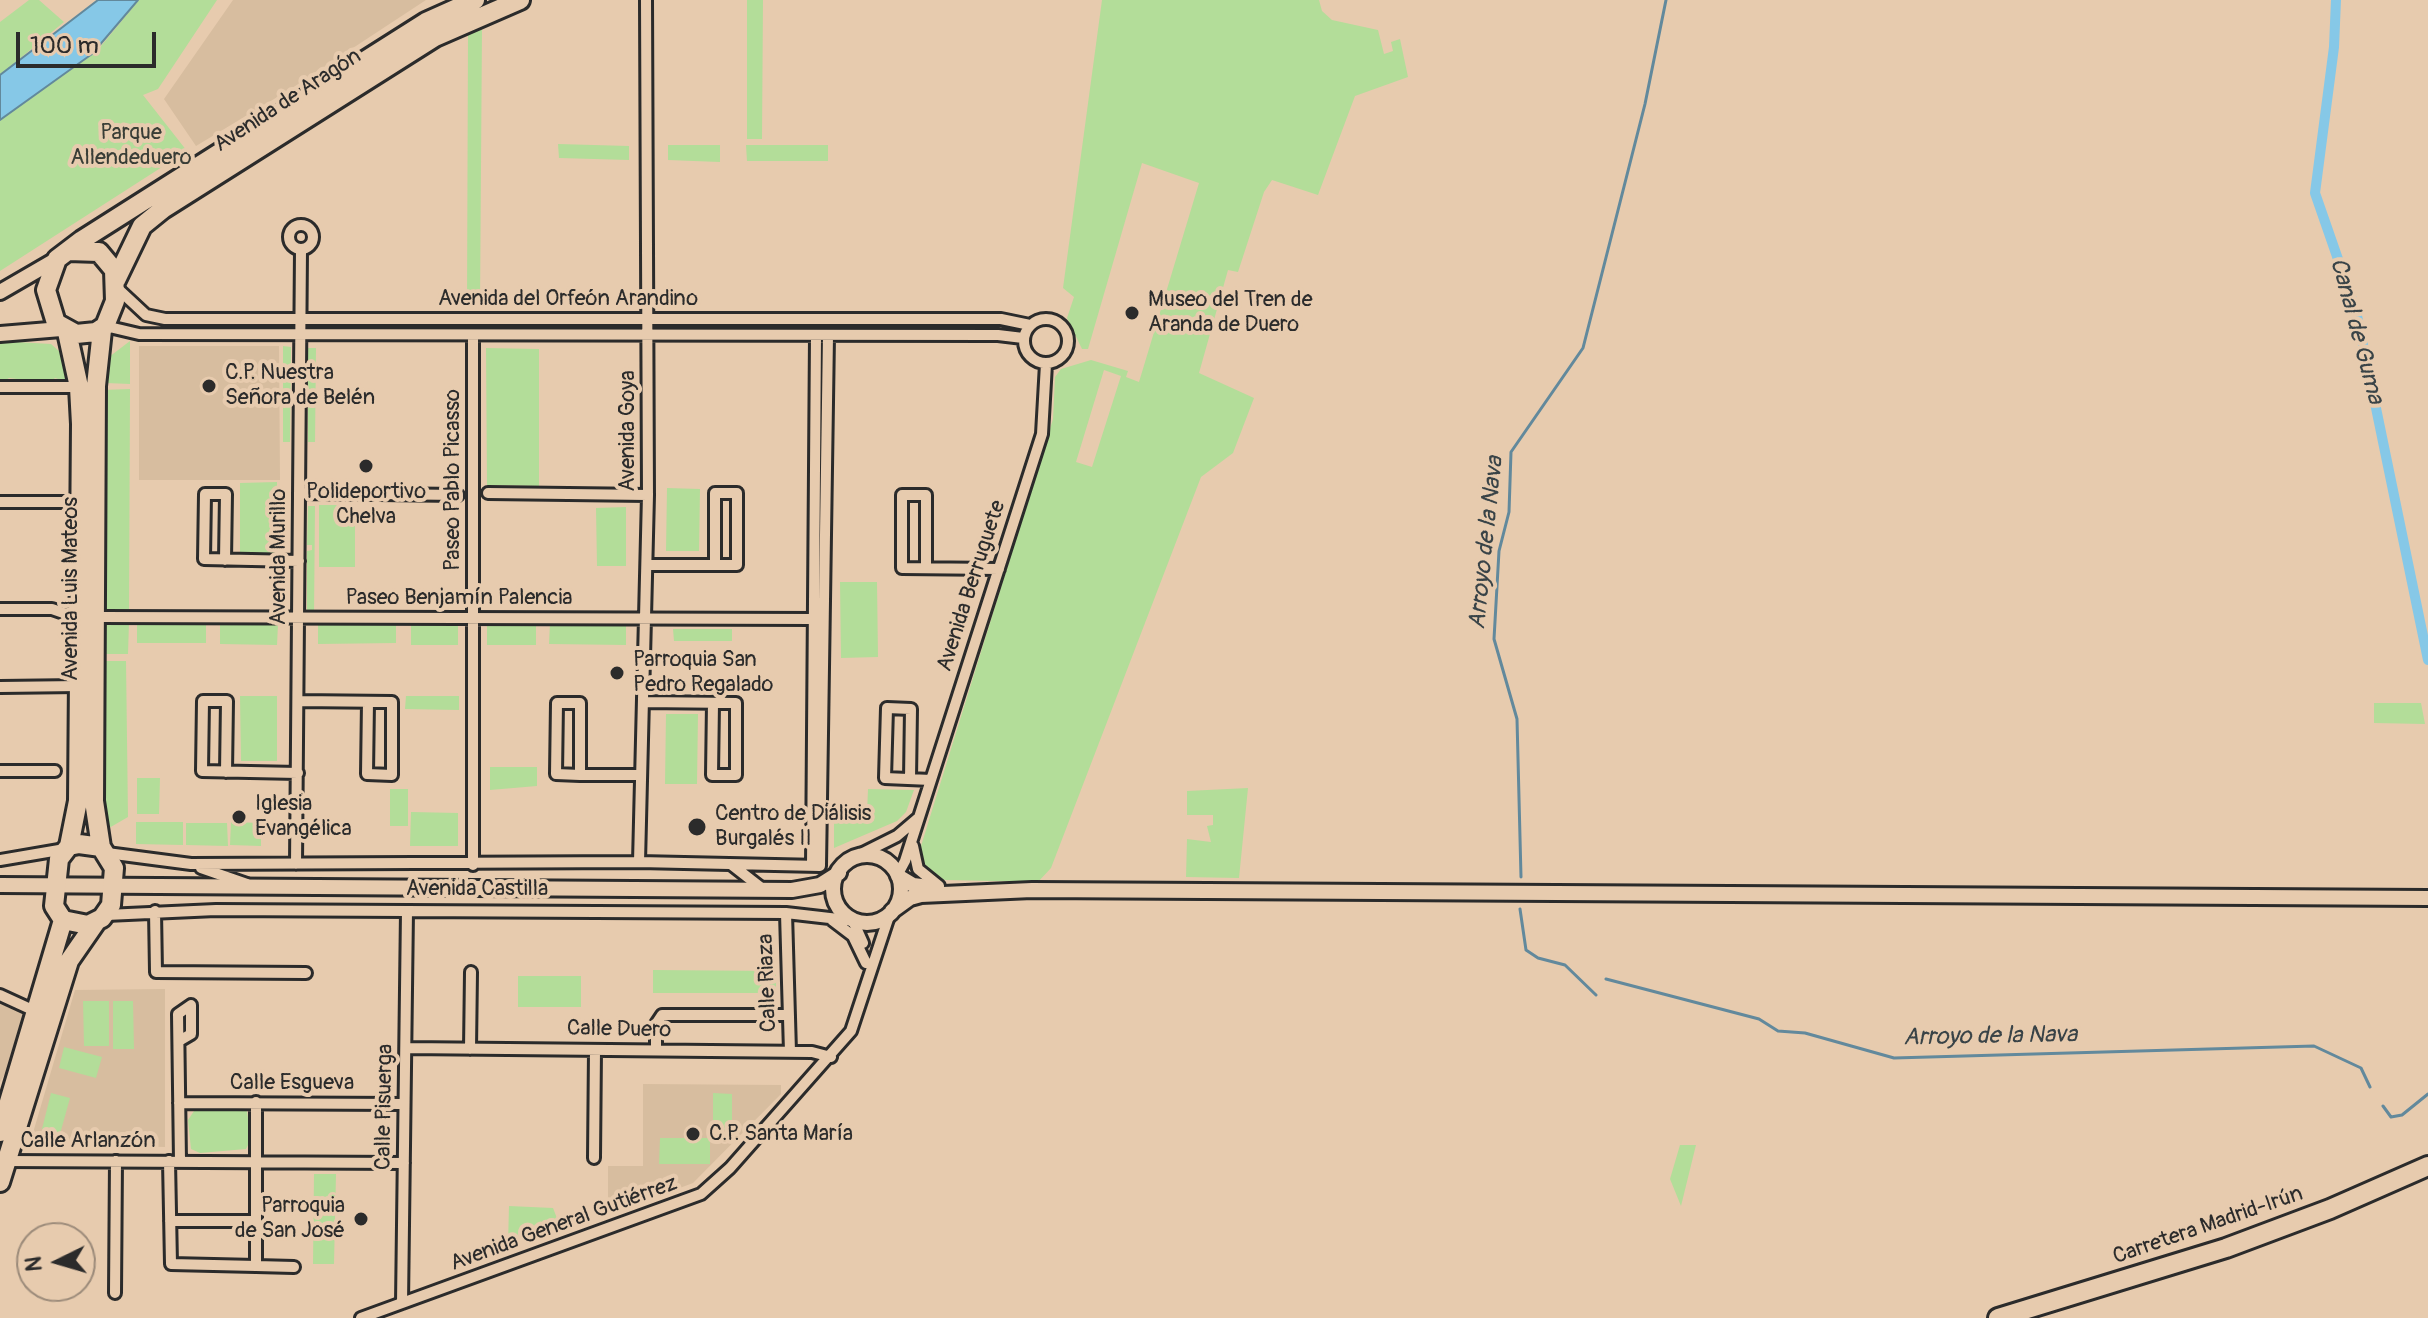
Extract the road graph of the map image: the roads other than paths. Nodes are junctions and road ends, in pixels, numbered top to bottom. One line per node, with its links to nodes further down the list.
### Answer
1 (475, 0): 5 (highway, Avenida de Aragón)
2 (520, 0): 6 (highway, Avenida de Aragón)
3 (646, 0): 9 (street, Avenida Goya)
4 (301, 250): 8 (street, Avenida Murillo)
5 (63, 255): 6 (highway); 7 (street); 13 (highway)
6 (117, 284): 8 (street, Avenida del Orfeón Arandino); 11 (highway)
7 (0, 292)
8 (300, 318): 9 (street, Avenida del Orfeón Arandino); 14 (street, Avenida Murillo)
9 (649, 319): 10 (street, Avenida del Orfeón Arandino); 17 (street, Avenida Goya)
10 (1030, 325): 18 (street); 19 (street)
11 (104, 328): 13 (highway); 14 (street, Avenida del Orfeón Arandino); 58 (highway, Avenida Luis Mateos)
12 (0, 334): 13 (street)
13 (66, 335): 27 (highway, Avenida Luis Mateos)
14 (300, 335): 15 (street, Avenida del Orfeón Arandino); 22 (street, Avenida Murillo)
15 (473, 335): 17 (street, Avenida del Orfeón Arandino); 39 (street, Paseo Pablo Picasso)
16 (822, 336): 17 (street, Avenida del Orfeón Arandino); 18 (street, Avenida del Orfeón Arandino); 35 (street)
17 (649, 337): 25 (street, Avenida Goya)
18 (1023, 338): 19 (street)
19 (1046, 364): 33 (street, Avenida Berruguete)
20 (0, 387): 21 (street)
21 (71, 387)
22 (299, 493): 24 (street); 29 (street, Avenida Murillo)
23 (488, 493): 25 (street)
24 (458, 495)
25 (648, 495): 30 (street, Avenida Goya)
26 (0, 502): 27 (street)
27 (80, 502): 41 (highway, Avenida Luis Mateos)
28 (225, 560): 28 (street); 29 (street)
29 (299, 561): 38 (street, Avenida Murillo)
30 (647, 565): 31 (street); 40 (street, Avenida Goya)
31 (715, 565): 31 (street)
32 (926, 568): 32 (street); 33 (street)
33 (999, 569): 54 (street, Avenida Berruguete)
34 (0, 609): 36 (street)
35 (818, 614): 40 (street, Paseo Benjamín Palencia); 65 (street, Avenida Castilla)
36 (72, 616)
37 (102, 617): 38 (street, Paseo Benjamín Palencia)
38 (298, 617): 39 (street, Paseo Benjamín Palencia); 43 (street, Avenida Murillo)
39 (472, 618): 40 (street, Paseo Benjamín Palencia); 64 (street, Paseo Pablo Picasso)
40 (645, 618): 45 (street, Avenida Goya)
41 (79, 686): 42 (street); 57 (highway, Avenida Luis Mateos)
42 (0, 687)
43 (298, 701): 44 (street); 50 (street, Avenida Murillo)
44 (368, 702): 44 (street)
45 (643, 702): 46 (street); 52 (street, Avenida Goya)
46 (713, 703): 46 (street)
47 (0, 771): 48 (street)
48 (55, 771)
49 (226, 772): 49 (street); 50 (street)
50 (298, 773): 63 (street, Avenida Murillo)
51 (580, 775): 51 (street); 52 (street)
52 (641, 775): 61 (street, Avenida Goya)
53 (910, 779): 53 (street); 54 (street)
54 (931, 780): 55 (street, Avenida Berruguete)
55 (918, 817): 56 (street, Avenida Berruguete); 59 (street)
56 (913, 836): 67 (street, Avenida Berruguete); 74 (street)
57 (67, 848): 58 (highway); 60 (street); 69 (highway, Avenida Luis Mateos)
58 (104, 850): 62 (street, Avenida Castilla); 70 (highway, Avenida Luis Mateos)
59 (859, 855): 66 (street); 67 (street)
60 (0, 860)
61 (639, 862): 64 (street, Avenida Castilla); 65 (street, Avenida Castilla)
62 (191, 864): 63 (street, Avenida Castilla); 71 (street, Avenida Castilla)
63 (296, 864): 64 (street, Avenida Castilla)
64 (473, 865)
65 (732, 865): 72 (street)
66 (839, 873): 73 (street, Avenida Castilla); 80 (street)
67 (898, 875): 74 (street); 78 (street)
68 (0, 885): 69 (street, Avenida Castilla)
69 (54, 885): 70 (street, Avenida Castilla); 82 (highway)
70 (114, 887): 71 (street, Avenida Castilla); 81 (highway)
71 (256, 887): 72 (street, Avenida Castilla)
72 (764, 890): 73 (street, Avenida Castilla)
73 (792, 890): 80 (street, Avenida Castilla)
74 (953, 890): 75 (street); 78 (street)
75 (2428, 898)
76 (155, 911): 77 (street, Avenida Castilla); 81 (street, Avenida Castilla); 85 (street)
77 (407, 911): 79 (street, Avenida Castilla); 91 (street, Calle Pisuerga)
78 (891, 912): 80 (street); 86 (street, Avenida General Gutiérrez)
79 (786, 913): 80 (street, Avenida Castilla); 89 (street, Calle Riaza)
80 (841, 917): 83 (street, Avenida General Gutiérrez); 83 (street, Avenida General Gutiérrez)
81 (101, 918): 82 (highway); 105 (highway)
82 (63, 920): 88 (highway)
83 (866, 963): 86 (street, Avenida General Gutiérrez)
84 (471, 972): 92 (street)
85 (306, 973)
86 (868, 980): 96 (street, Avenida General Gutiérrez)
87 (0, 995): 88 (street)
88 (37, 1012): 97 (highway)
89 (789, 1015): 94 (street); 95 (street, Calle Riaza)
90 (179, 1041): 99 (street)
91 (406, 1048): 92 (street, Calle Duero); 100 (street, Calle Pisuerga)
92 (470, 1049): 93 (street, Calle Duero)
93 (595, 1050): 94 (street, Calle Duero); 103 (street)
94 (656, 1050): 95 (street, Calle Duero)
95 (790, 1052): 96 (street, Calle Duero)
96 (831, 1057): 116 (street, Avenida General Gutiérrez)
97 (12, 1094): 101 (street); 102 (highway)
98 (256, 1102): 99 (street, Calle Esgueva); 100 (street, Calle Esgueva); 104 (street)
99 (179, 1103): 107 (street)
100 (404, 1104): 108 (street, Calle Pisuerga)
101 (0, 1111)
102 (0, 1132)
103 (594, 1158)
104 (256, 1160): 107 (street, Calle Arlanzón); 108 (street, Calle Arlanzón); 112 (street)
105 (2, 1161): 106 (street, Calle Arlanzón); 110 (highway)
106 (116, 1161): 107 (street, Calle Arlanzón); 115 (street)
107 (175, 1161): 111 (street)
108 (404, 1163): 116 (street, Calle Pisuerga)
109 (2428, 1166): 118 (highway, Carretera Madrid-Irún)
110 (0, 1182)
111 (170, 1221): 112 (street); 113 (street)
112 (256, 1221): 113 (street)
113 (256, 1266): 114 (street)
114 (294, 1267)
115 (115, 1293)
116 (402, 1303): 117 (street, Avenida General Gutiérrez)
117 (361, 1318)
118 (1998, 1318)

